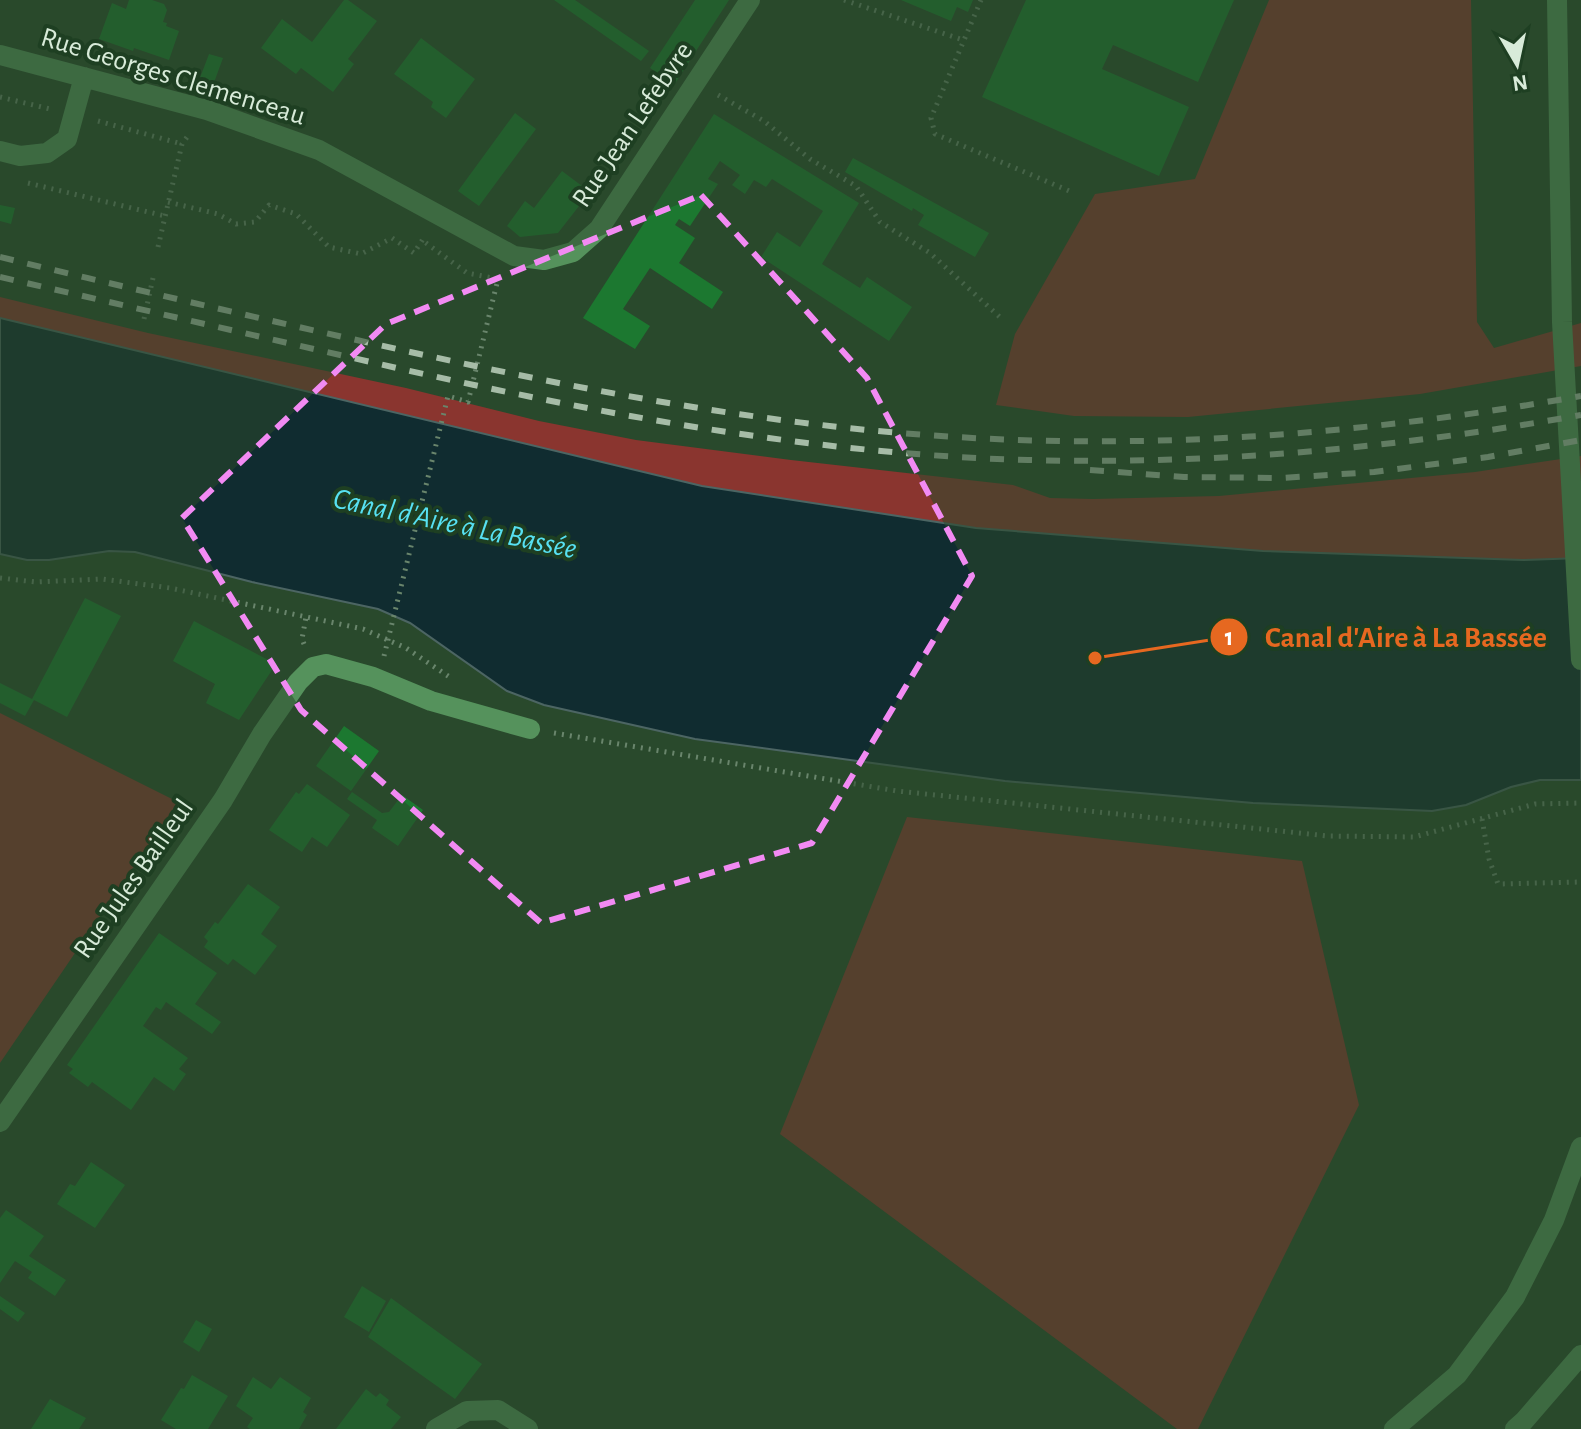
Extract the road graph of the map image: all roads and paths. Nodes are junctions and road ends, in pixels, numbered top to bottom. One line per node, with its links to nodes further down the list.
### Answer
1 (750, 0): 8 (street, Rue Jean Lefebvre)
2 (844, 0): 5 (path)
3 (981, 0): 5 (path)
4 (1557, 0): 22 (street)
5 (963, 40): 11 (path)
6 (0, 55): 7 (street, Rue Georges Clemenceau)
7 (84, 77): 9 (street, Rue Georges Clemenceau); 10 (street)
8 (695, 82): 17 (street, Rue Jean Lefebvre); 20 (path)
9 (207, 110): 12 (path); 14 (street, Rue Georges Clemenceau)
10 (5, 152): 13 (path)
11 (1074, 193)
12 (168, 202): 13 (path); 15 (path)
13 (165, 216): 16 (path)
14 (442, 217): 15 (path); 17 (street, Rue Georges Clemenceau)
15 (422, 240): 23 (path)
16 (158, 247)
17 (544, 260)
18 (153, 278): 19 (path)
19 (144, 319)
20 (1003, 320)
21 (0, 578): 24 (path)
22 (1581, 660)
23 (382, 664)
24 (456, 680)
25 (530, 729): 27 (path); 29 (street, Rue Jules Bailleul)
26 (1581, 803): 27 (path)
27 (1482, 819): 28 (path)
28 (1581, 882)
29 (0, 1122)
30 (1581, 1147): 34 (street)
31 (1581, 1355): 35 (street)
32 (436, 1429): 33 (street)
33 (528, 1429)
34 (1394, 1429)
35 (1515, 1429)

